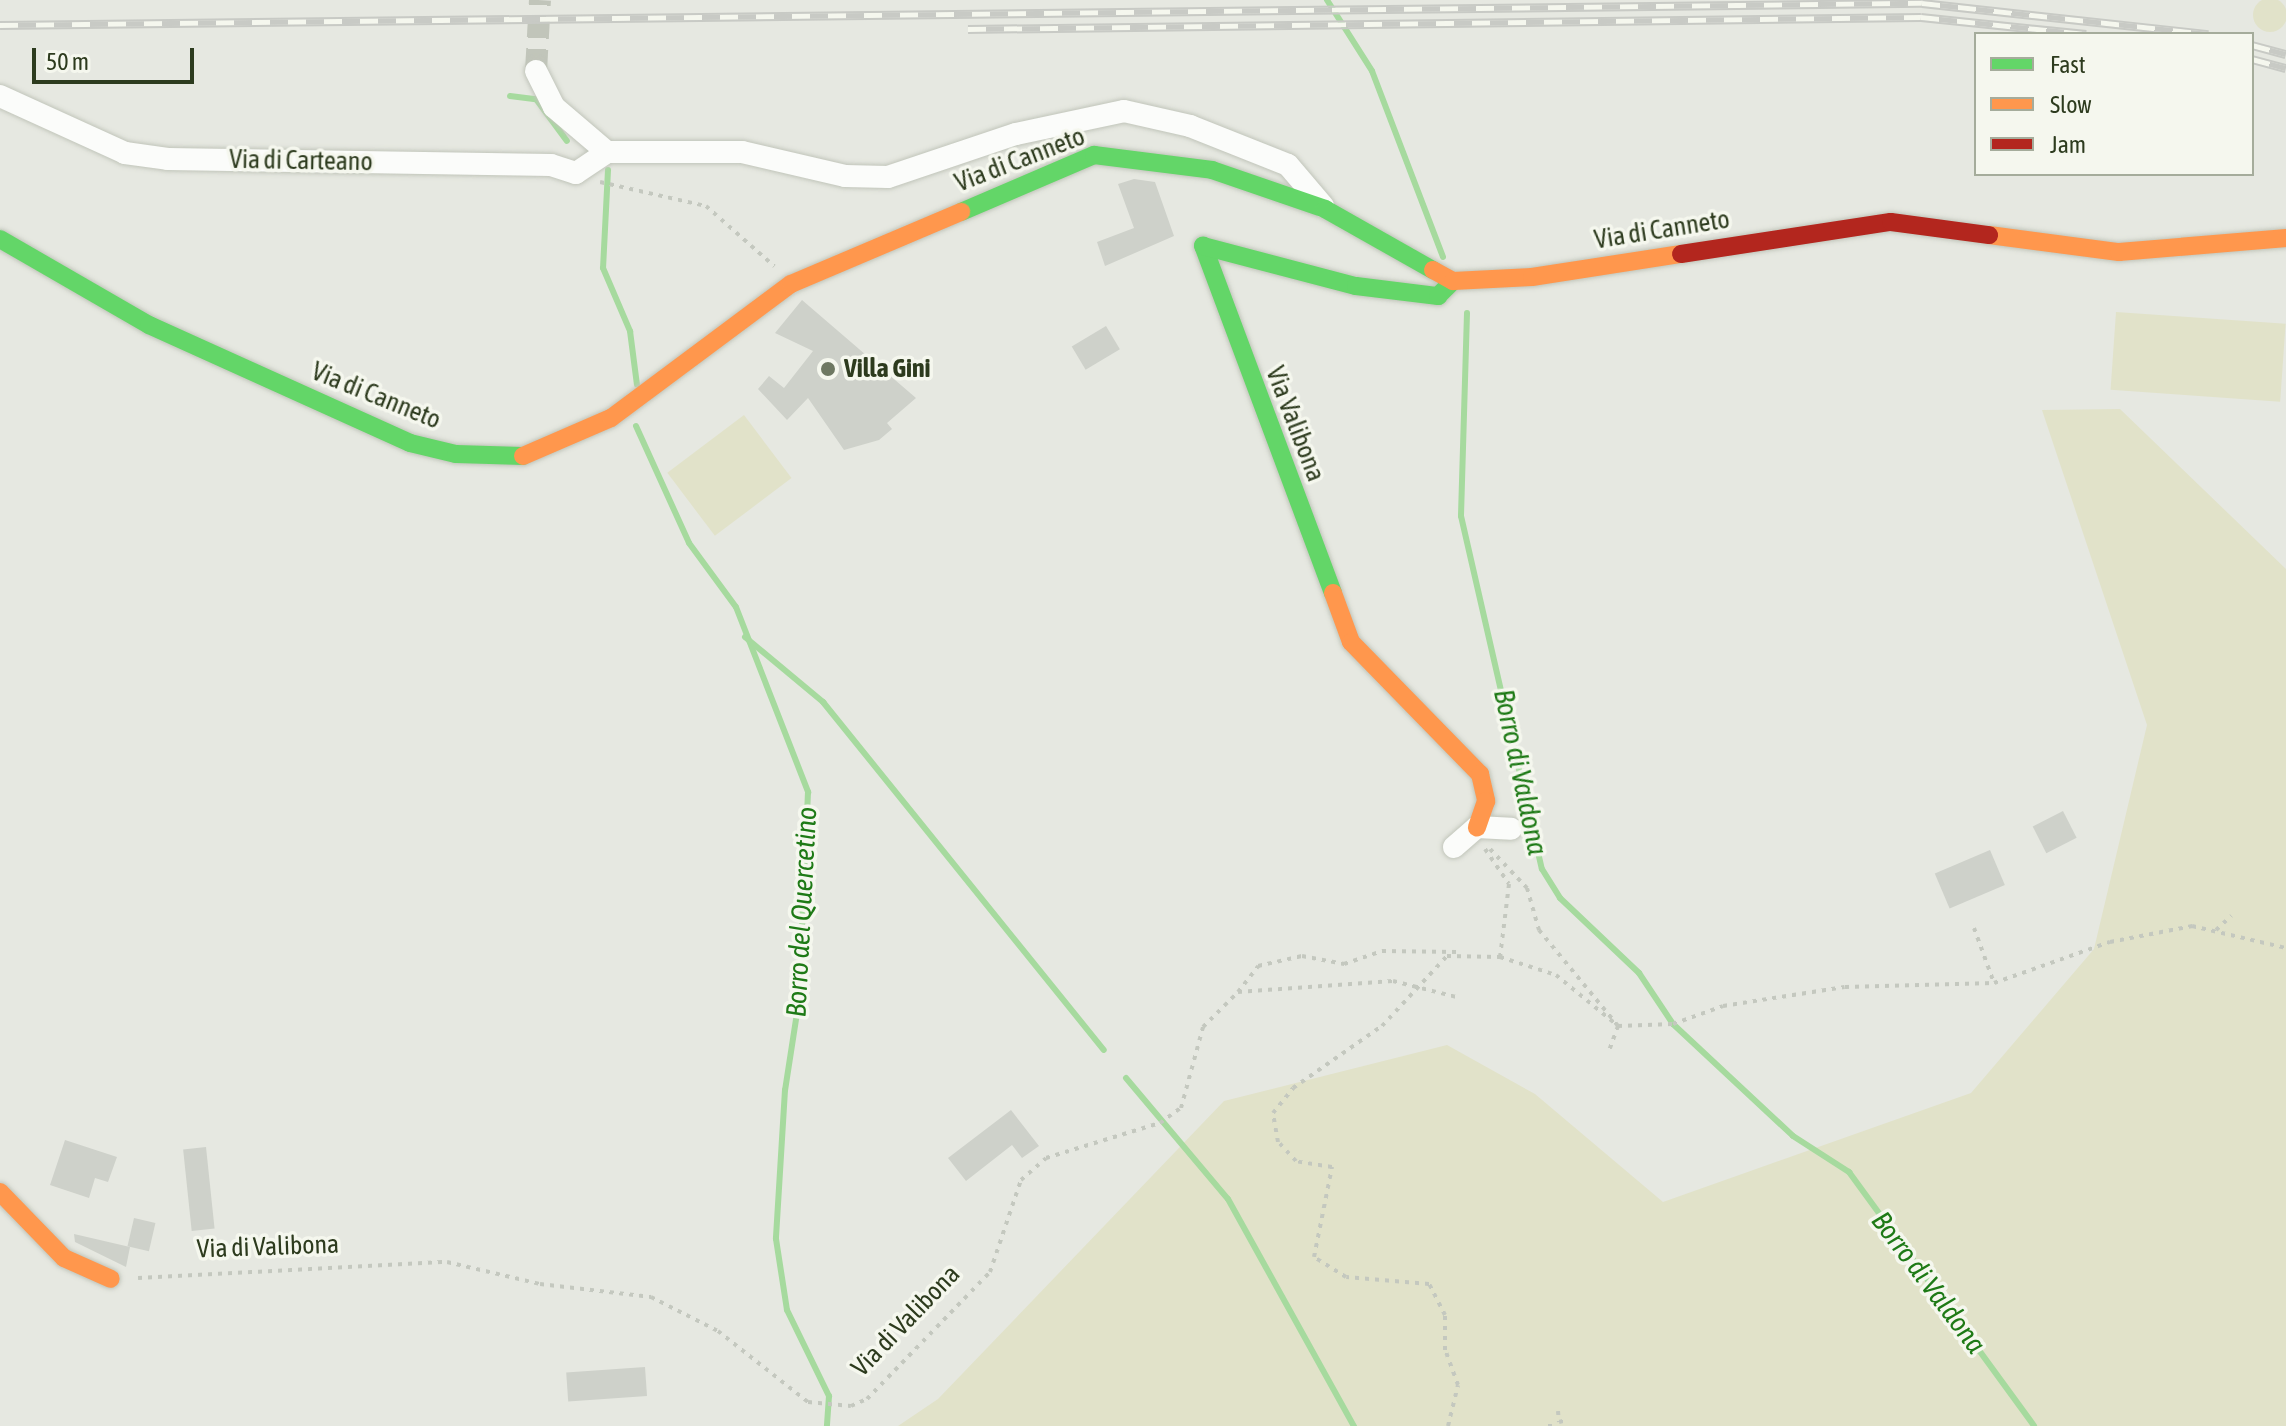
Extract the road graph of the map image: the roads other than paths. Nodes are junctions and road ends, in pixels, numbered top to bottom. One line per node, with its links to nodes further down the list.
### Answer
1 (536, 71): 3 (street)
2 (0, 96): 3 (street, Via di Carteano)
3 (607, 152): 4 (street)
4 (1325, 209): 6 (street, Via di Canneto); 7 (street, Via di Canneto)
5 (2286, 238): 7 (street, Via di Canneto)
6 (0, 239)
7 (1453, 281): 8 (street, Via Valibona)
8 (1474, 828): 9 (street); 10 (street)
9 (1511, 829)
10 (1454, 847)
11 (0, 1192): 12 (street)
12 (111, 1279)

